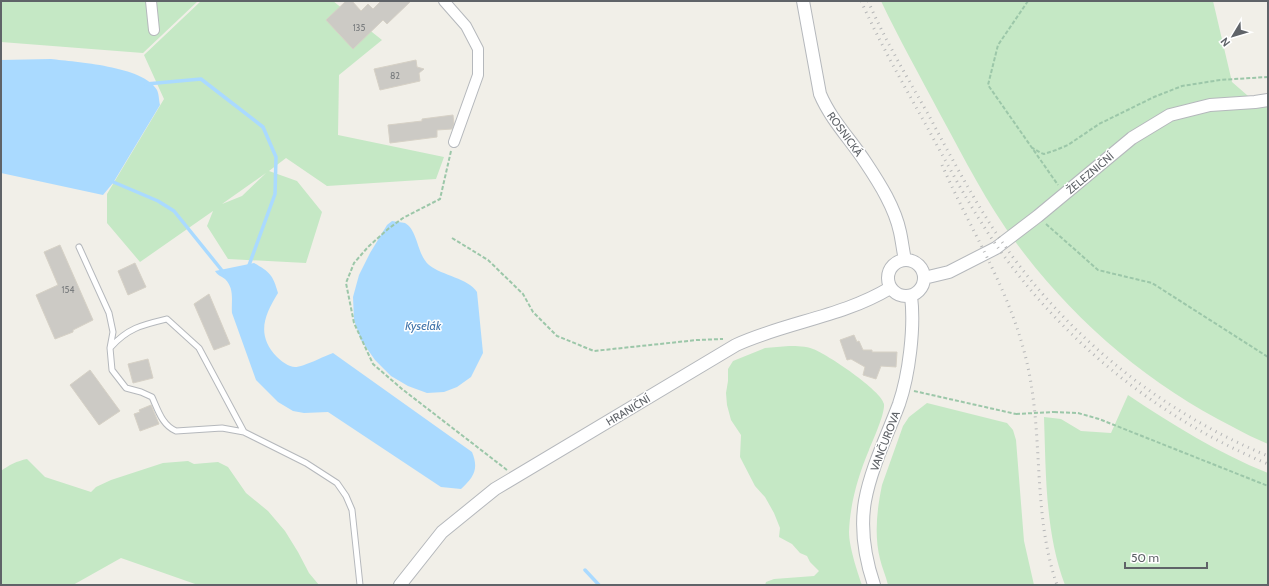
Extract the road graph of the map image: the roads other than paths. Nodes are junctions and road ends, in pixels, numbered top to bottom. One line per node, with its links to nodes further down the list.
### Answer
1 (151, 1): 4 (street)
2 (444, 1): 6 (street)
3 (803, 1): 8 (street, ROSNICKÁ)
4 (154, 30)
5 (1268, 100): 9 (street, ŽELEZNIČNÍ)
6 (454, 142)
7 (79, 247): 12 (lane)
8 (905, 260): 9 (street); 10 (street)
9 (924, 278): 11 (street)
10 (890, 288): 11 (street); 15 (street, HRANIČNÍ)
11 (911, 296): 16 (street, VANČUROVA)
12 (110, 348): 13 (lane); 13 (lane)
13 (244, 432): 14 (lane)
14 (360, 585)
15 (400, 585)
16 (874, 585)

